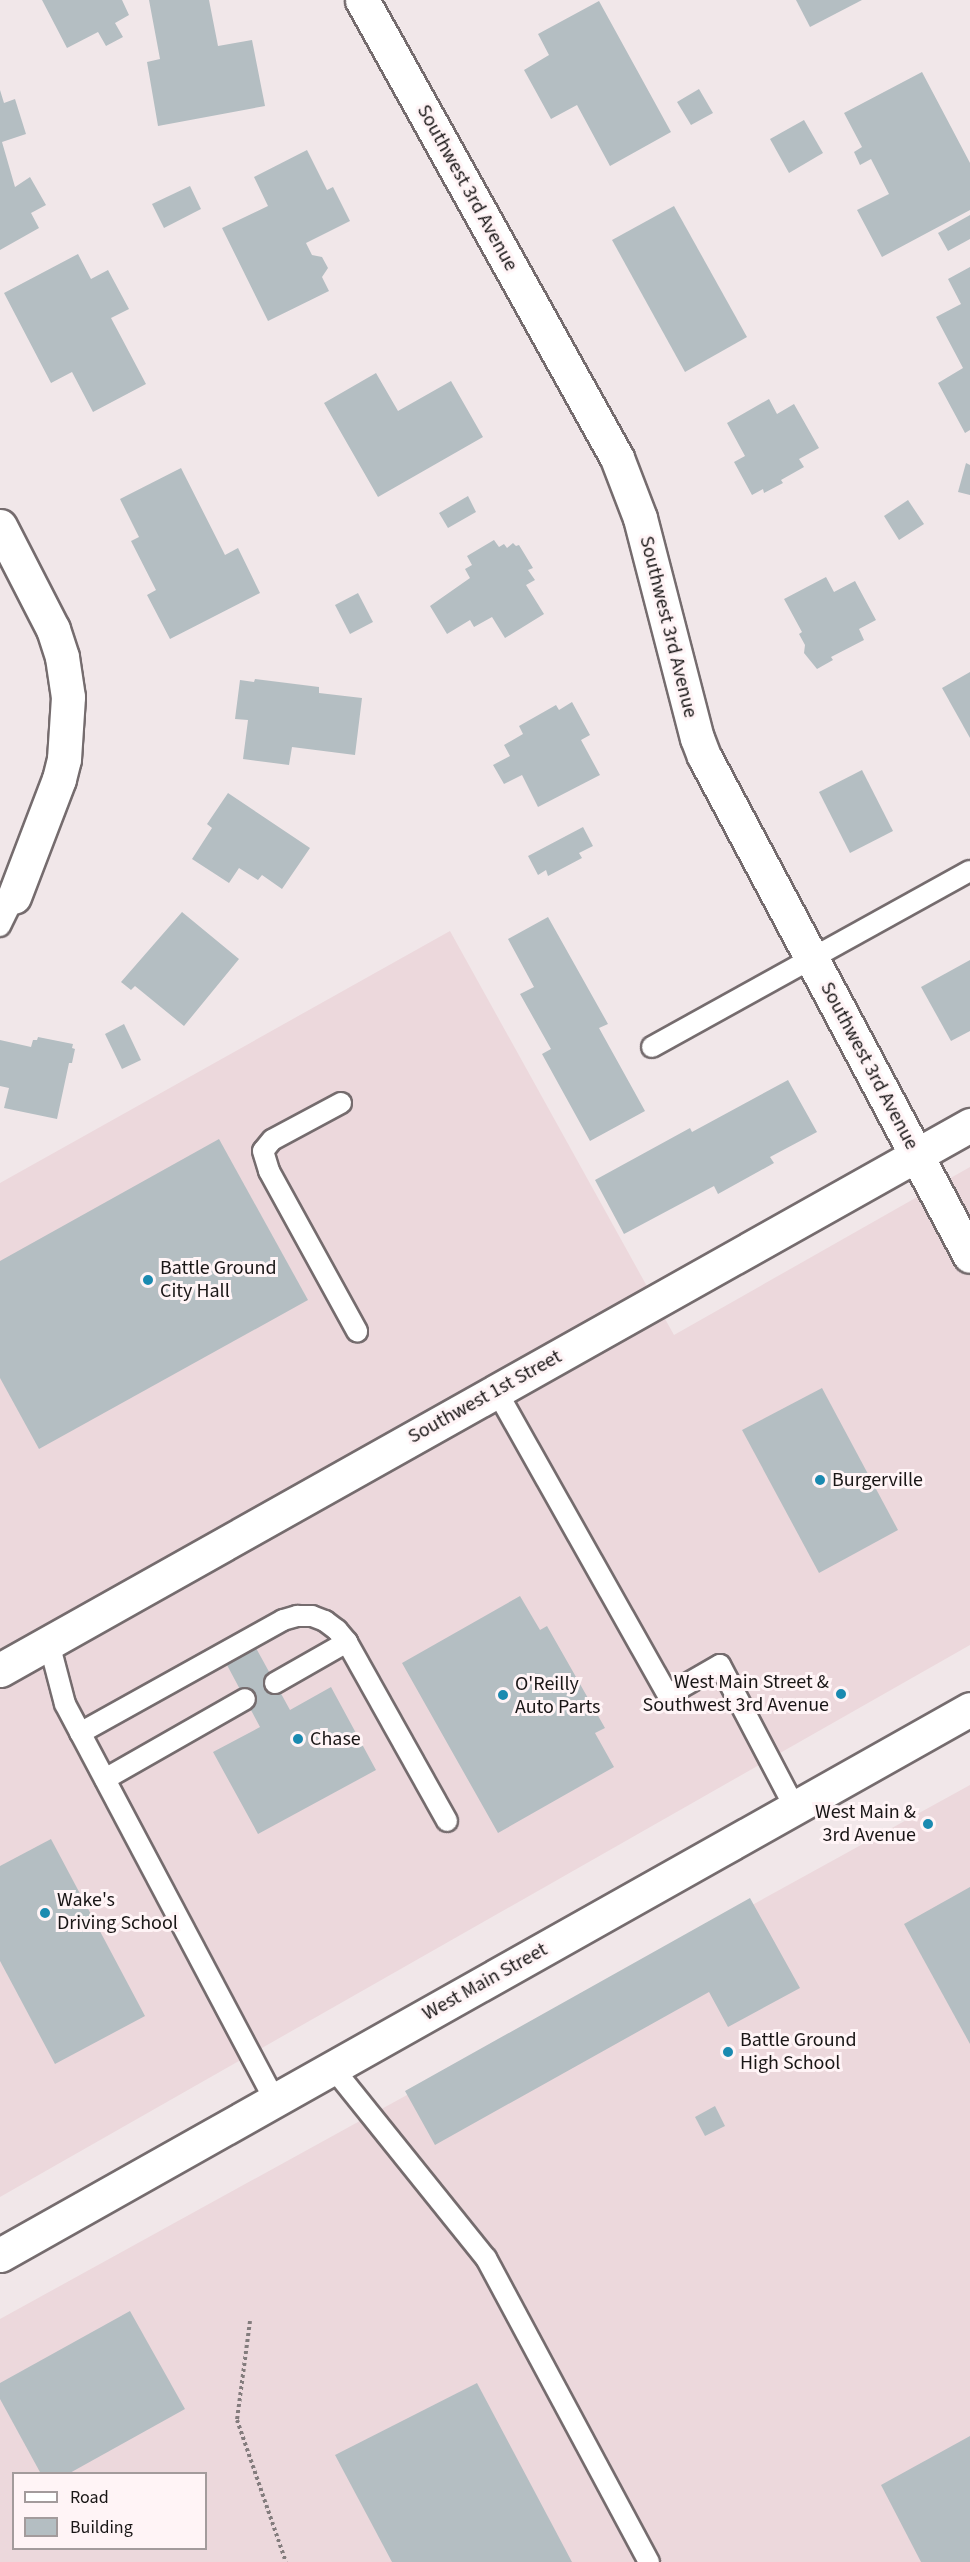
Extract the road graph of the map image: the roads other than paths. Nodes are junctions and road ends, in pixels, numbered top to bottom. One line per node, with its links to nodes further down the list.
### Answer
1 (362, 0): 5 (street, Southwest 3rd Avenue)
2 (0, 526): 4 (street)
3 (970, 871): 5 (lane)
4 (7, 911)
5 (811, 957): 6 (lane); 9 (street, Southwest 3rd Avenue)
6 (652, 1047)
7 (341, 1103): 11 (lane)
8 (970, 1125): 9 (street, Southwest 1st Street)
9 (917, 1155): 10 (street, Southwest 3rd Avenue); 12 (street, Southwest 1st Street)
10 (970, 1256)
11 (357, 1331)
12 (496, 1390): 14 (street, Southwest 1st Street); 21 (lane)
13 (346, 1642): 16 (lane); 19 (lane); 22 (lane)
14 (49, 1643): 15 (street, Southwest 1st Street); 19 (lane)
15 (0, 1670)
16 (275, 1683)
17 (245, 1699): 20 (lane)
18 (970, 1709): 21 (street, West Main Street)
19 (80, 1733): 20 (lane)
20 (105, 1779): 24 (lane)
21 (795, 1808): 23 (street, West Main Street)
22 (447, 1821)
23 (333, 2068): 24 (street, West Main Street); 26 (lane)
24 (275, 2100): 25 (street, West Main Street)
25 (0, 2255)
26 (649, 2562)

